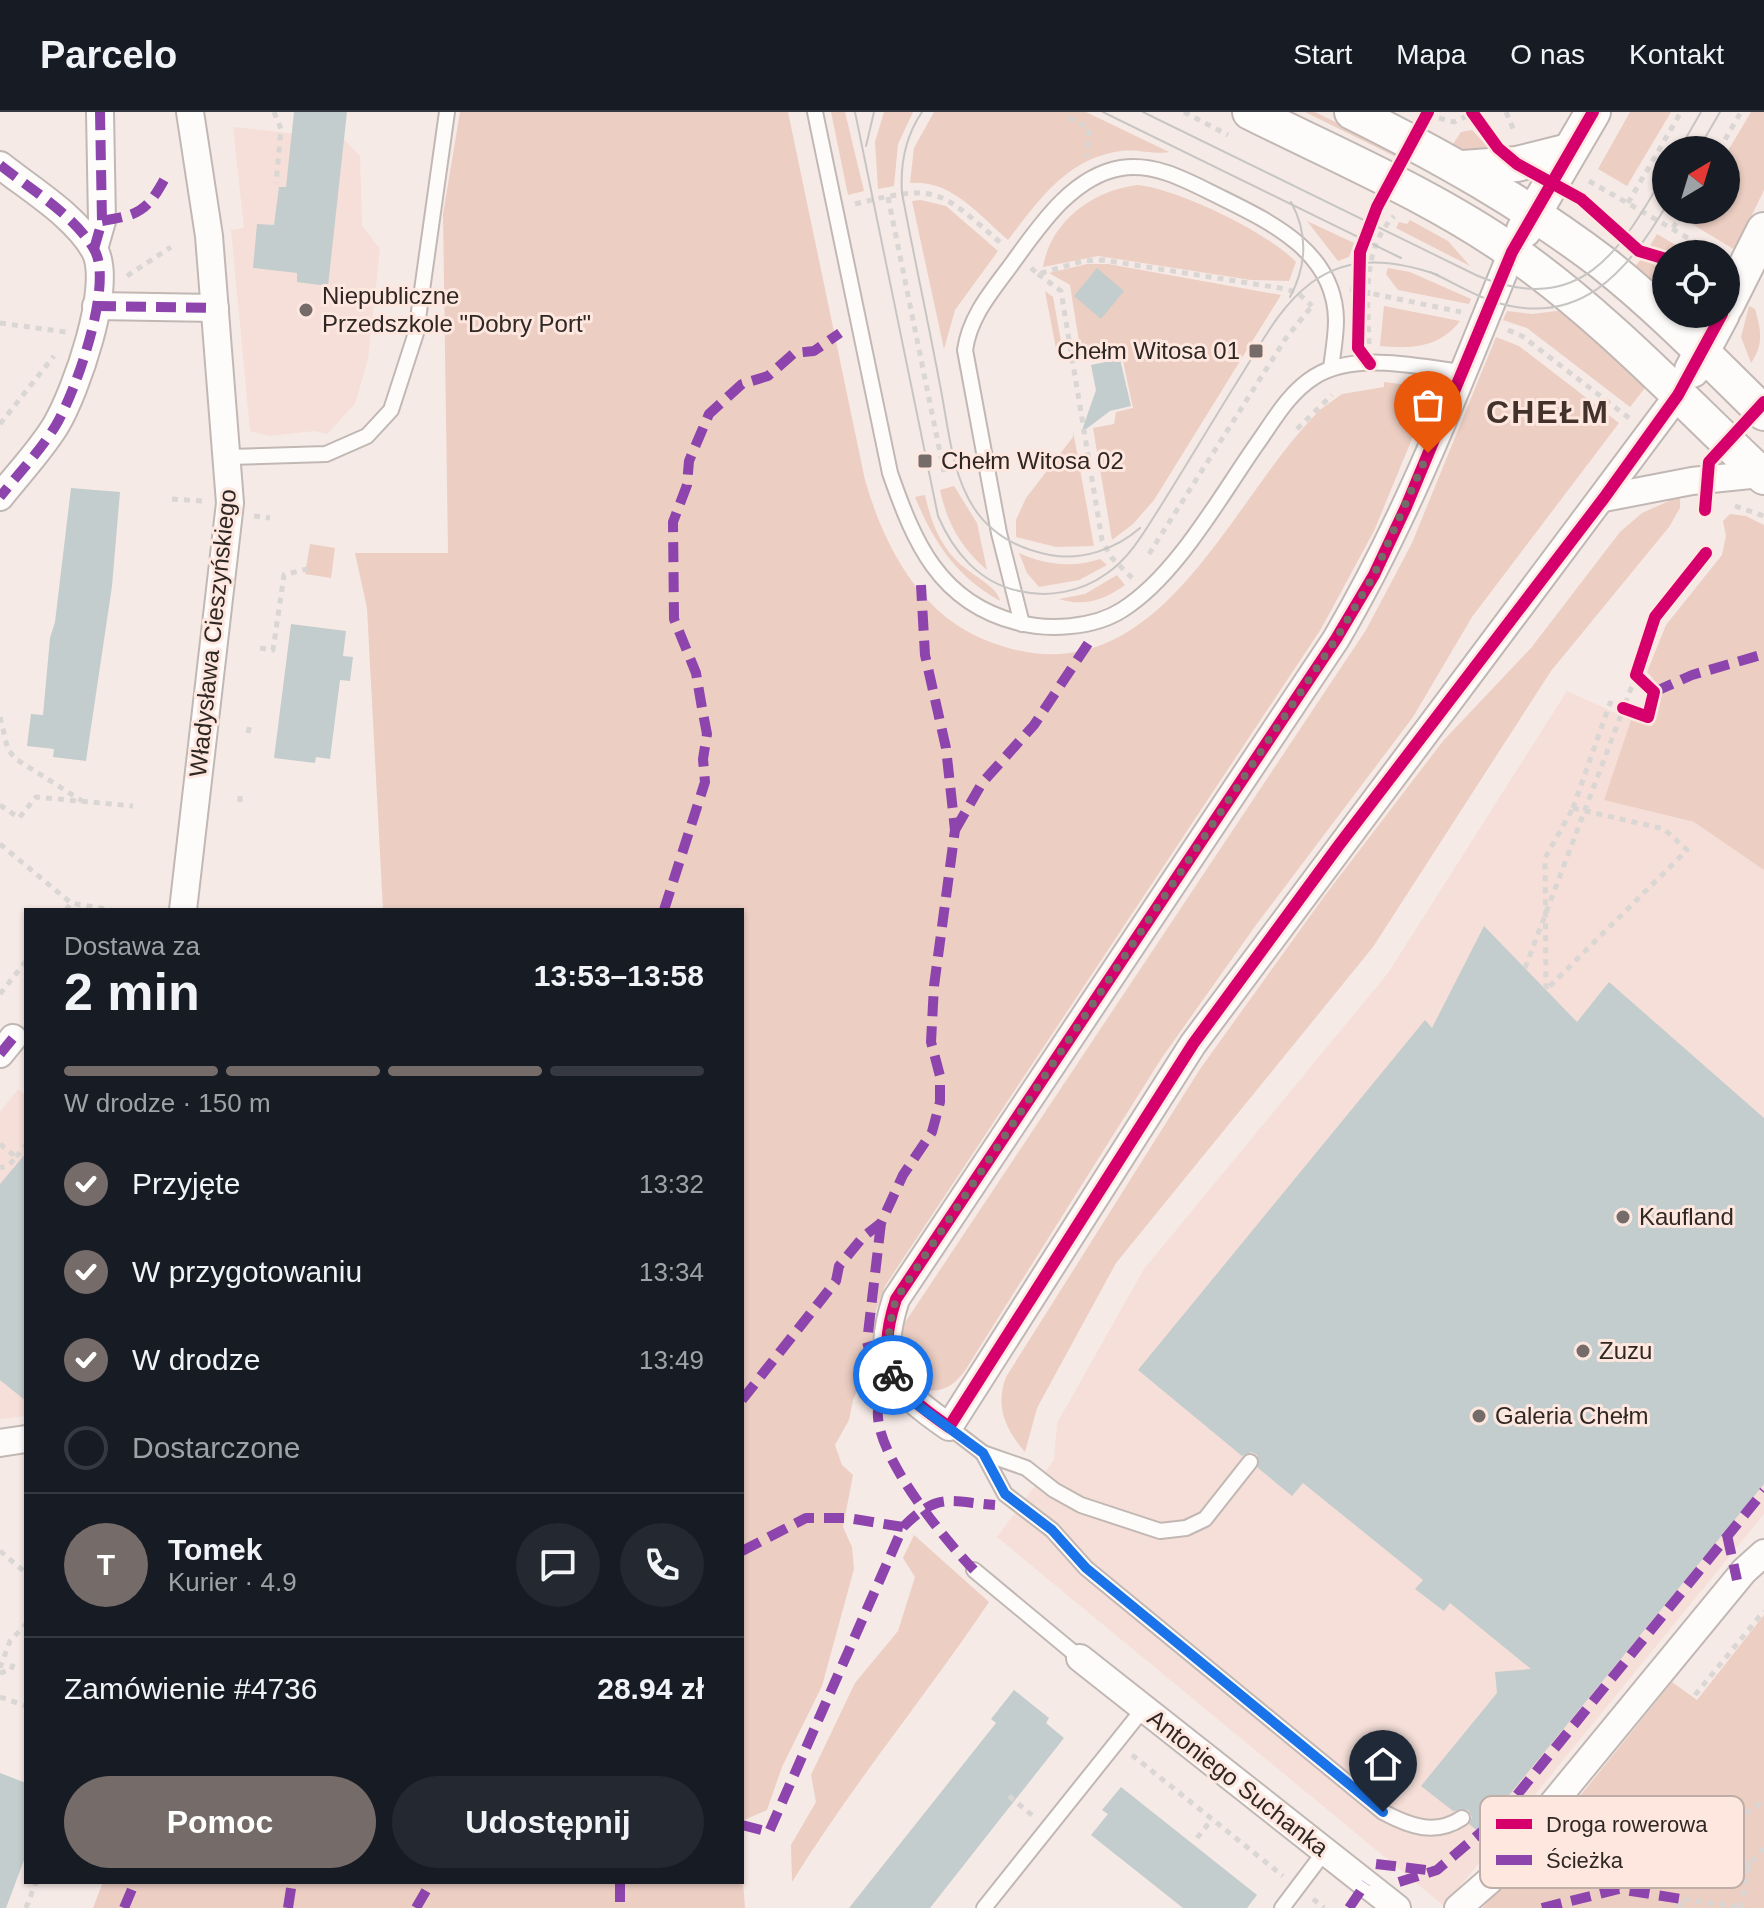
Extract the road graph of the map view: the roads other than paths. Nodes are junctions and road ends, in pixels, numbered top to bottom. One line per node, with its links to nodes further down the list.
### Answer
1 (100, 112): 14 (street)
2 (190, 112): 18 (street, Władysława Cieszyńskiego)
3 (447, 112): 25 (lane)
4 (815, 112): 29 (lane)
5 (1250, 112): 15 (street)
6 (1352, 112): 8 (street)
7 (1593, 112): 9 (street)
8 (1423, 122): 11 (street)
9 (1557, 158): 11 (street); 12 (street)
10 (0, 165): 14 (street)
11 (1463, 168): 12 (street)
12 (1533, 212): 15 (street); 20 (street)
13 (1764, 230): 16 (street)
14 (94, 249): 17 (street)
15 (1512, 252): 22 (street); 23 (street)
16 (1740, 278)
17 (96, 306): 18 (street); 27 (street)
18 (215, 308): 25 (street, Władysława Cieszyńskiego)
19 (1715, 328): 20 (street)
20 (1702, 353): 23 (street); 24 (street)
21 (1331, 368): 22 (lane); 29 (lane); 29 (lane)
22 (1463, 372): 31 (street)
23 (1678, 395): 26 (street); 28 (street)
24 (1764, 413)
25 (228, 457): 30 (street, Władysława Cieszyńskiego)
26 (1762, 475): 28 (street)
27 (0, 497)
28 (1604, 498): 31 (street)
29 (1022, 624)
30 (183, 908)
31 (949, 1427): 34 (lane)
32 (24, 1439): 33 (street)
33 (0, 1443)
34 (983, 1453): 35 (lane); 41 (lane)
35 (1250, 1462)
36 (1764, 1553): 40 (street)
37 (974, 1570): 38 (lane)
38 (1080, 1658): 39 (street, Antoniego Suchanka)
39 (1144, 1708): 42 (street, Antoniego Suchanka); 44 (lane)
40 (1559, 1796)
41 (1462, 1818)
42 (1325, 1851): 45 (lane); 46 (street, Antoniego Suchanka)
43 (1480, 1888): 47 (street)
44 (984, 1908)
45 (1282, 1908)
46 (1397, 1908)
47 (1458, 1908)

